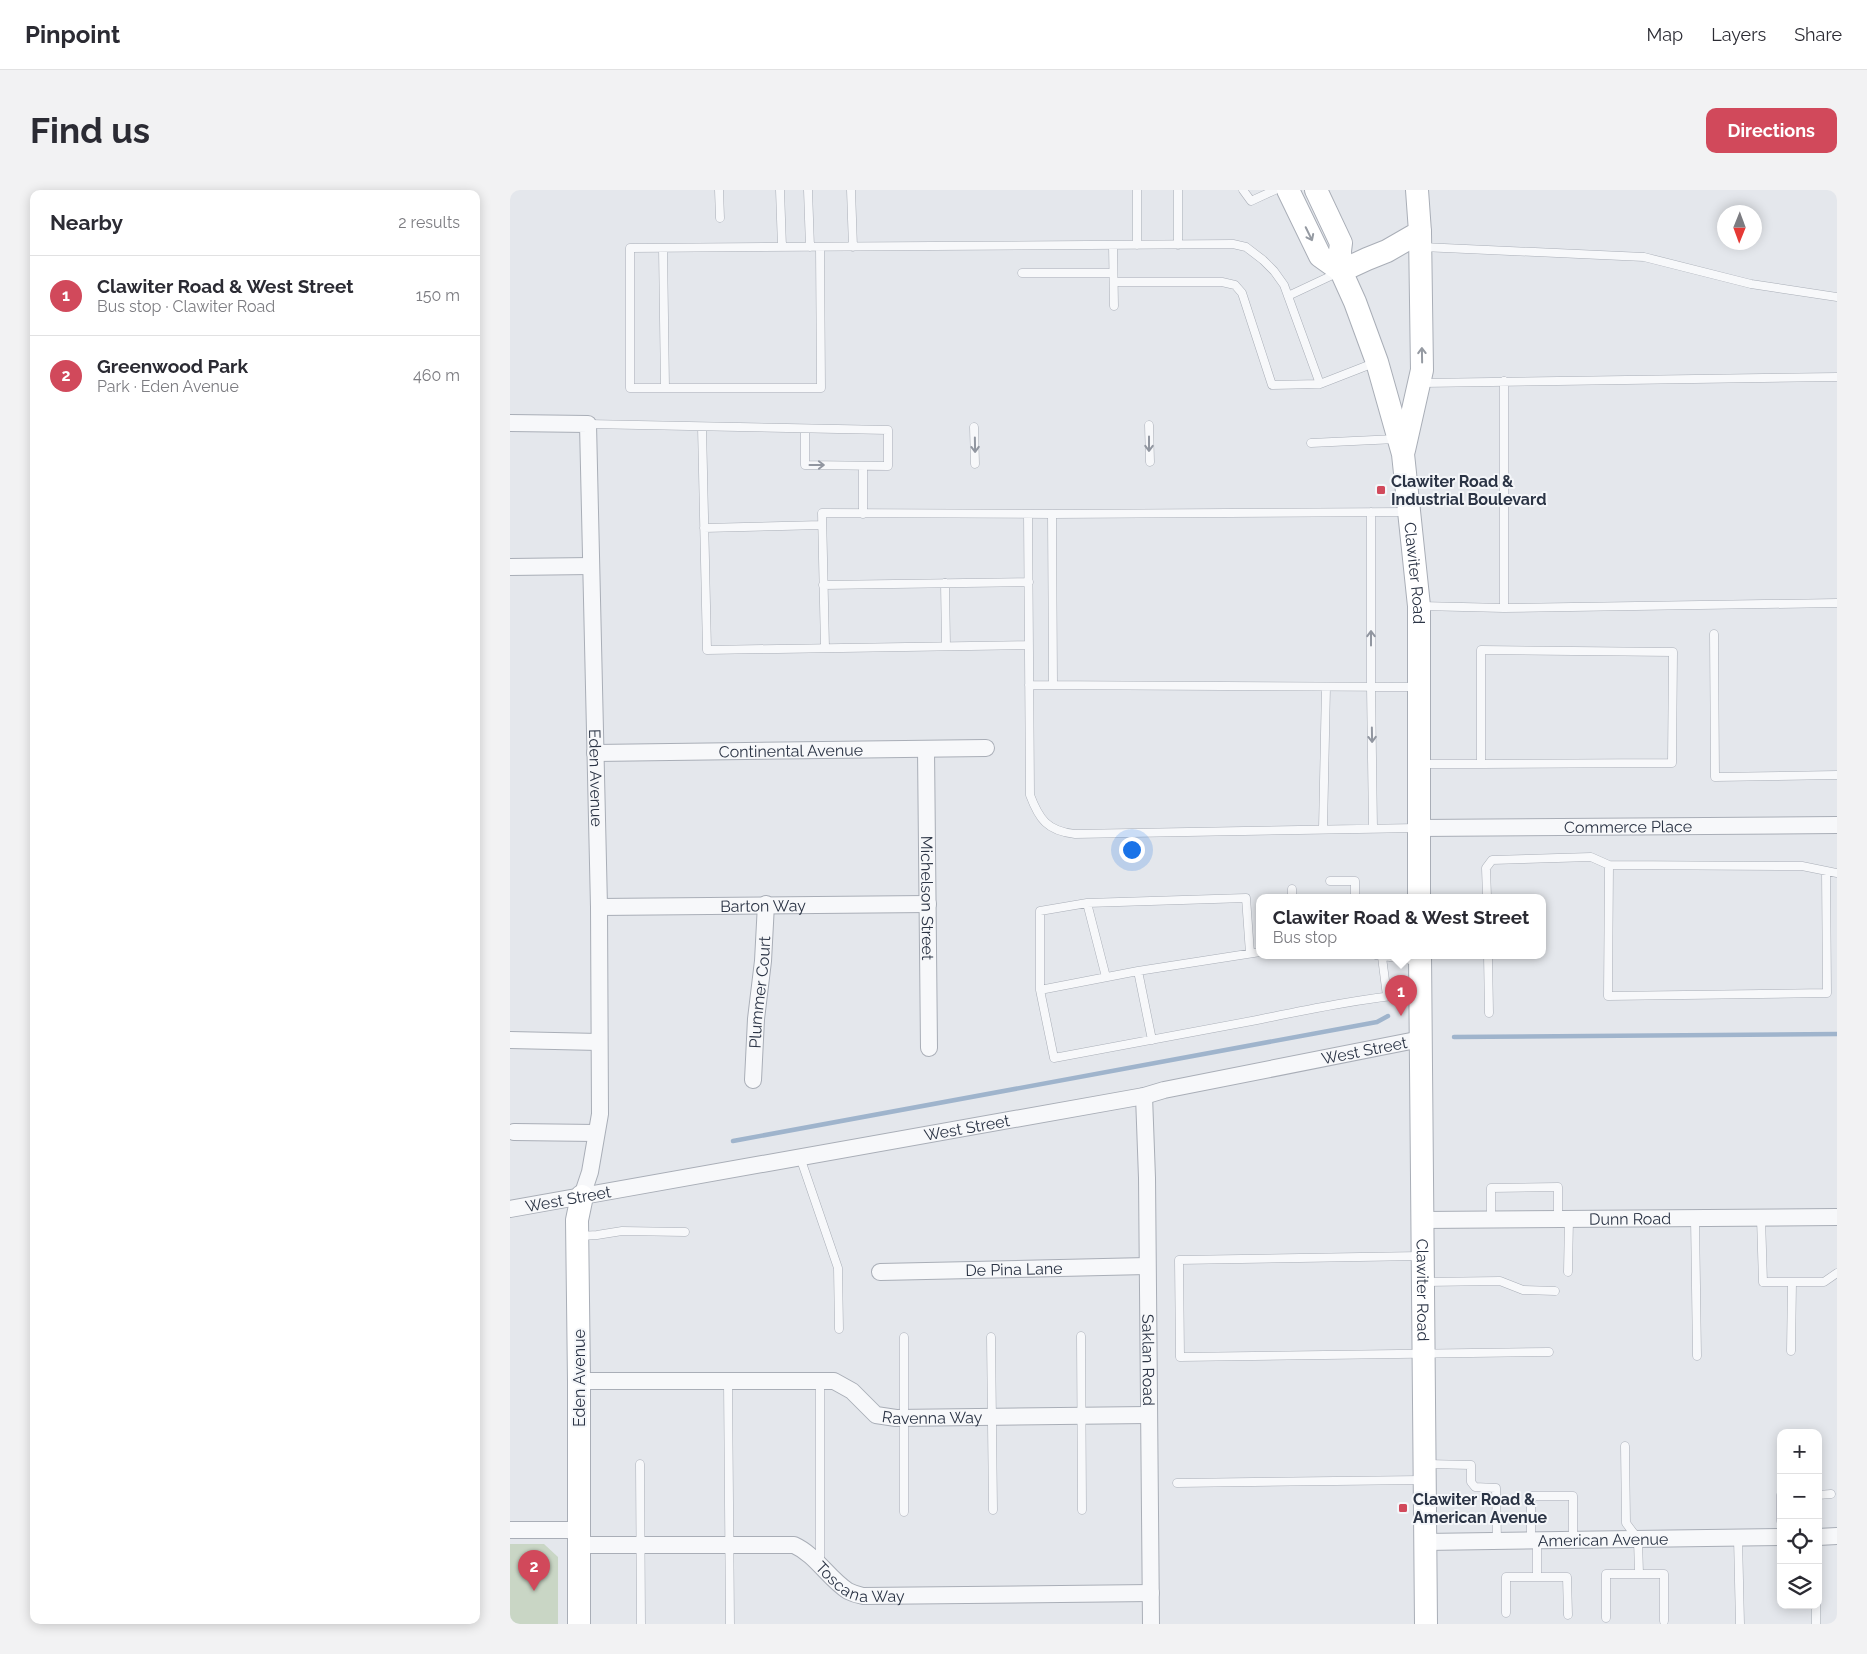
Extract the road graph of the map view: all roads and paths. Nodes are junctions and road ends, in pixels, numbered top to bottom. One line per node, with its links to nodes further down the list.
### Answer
1 (719, 190): 12 (lane)
2 (780, 190): 17 (lane)
3 (808, 190): 18 (lane)
4 (852, 190): 20 (lane)
5 (1137, 190): 15 (lane)
6 (1178, 190): 16 (lane)
7 (1243, 190): 8 (lane)
8 (1275, 190)
9 (1288, 190): 22 (main road, one-way to 22)
10 (1316, 190): 22 (main road)
11 (1417, 190): 13 (main road)
12 (720, 218)
13 (1420, 239): 22 (main road); 27 (lane); 32 (main road, one-way to 13)
14 (1113, 245): 15 (lane); 20 (lane); 23 (lane)
15 (1137, 245): 16 (lane)
16 (1178, 245): 26 (lane)
17 (782, 247): 18 (lane); 21 (lane)
18 (810, 247): 19 (lane)
19 (820, 247): 20 (lane); 34 (lane)
20 (853, 247)
21 (664, 248): 34 (lane); 34 (lane)
22 (1341, 271): 26 (lane); 29 (main road, Clawiter Road)
23 (1113, 272): 24 (lane); 25 (lane)
24 (1022, 273)
25 (1114, 282): 28 (lane); 33 (lane)
26 (1288, 296): 33 (lane)
27 (1837, 297)
28 (1114, 306)
29 (1377, 362): 33 (lane); 42 (main road, Clawiter Road)
30 (1837, 377): 31 (lane)
31 (1504, 381): 32 (lane); 60 (lane)
32 (1419, 383): 42 (main road)
33 (1320, 384)
34 (665, 388)
35 (510, 423): 36 (street)
36 (588, 424): 38 (lane); 53 (street, Eden Avenue)
37 (1149, 425): 43 (lane, one-way to 43)
38 (702, 427): 40 (lane); 52 (lane)
39 (974, 427): 44 (lane, one-way to 44)
40 (805, 429): 45 (lane, one-way to 45); 45 (lane)
41 (1311, 443): 42 (lane)
42 (1401, 446): 47 (main road, Clawiter Road)
43 (1150, 462)
44 (975, 464)
45 (863, 466): 48 (lane)
46 (1371, 512): 47 (lane); 50 (lane); 68 (lane, one-way to 46)
47 (1410, 512): 59 (main road, Clawiter Road)
48 (863, 514): 49 (lane); 51 (lane)
49 (1028, 514): 50 (lane); 55 (lane)
50 (1052, 514): 66 (lane)
51 (822, 525): 52 (lane); 57 (lane)
52 (704, 528): 64 (lane)
53 (592, 566): 54 (street); 72 (street, Eden Avenue)
54 (510, 567)
55 (1029, 582): 56 (lane); 62 (lane)
56 (945, 583): 57 (lane); 63 (lane)
57 (823, 585): 64 (lane)
58 (1837, 603): 60 (lane)
59 (1419, 606): 60 (lane); 69 (main road, Clawiter Road)
60 (1504, 608)
61 (1714, 634): 75 (lane)
62 (1029, 645): 63 (lane); 65 (lane)
63 (946, 646): 64 (lane)
64 (824, 648)
65 (1029, 685): 66 (lane); 79 (lane)
66 (1053, 685): 67 (lane)
67 (1326, 687): 68 (lane); 79 (lane)
68 (1371, 687): 69 (lane); 77 (lane, one-way to 77)
69 (1419, 687): 73 (main road, Clawiter Road)
70 (986, 748): 71 (street, Continental Avenue)
71 (926, 749): 72 (street, Continental Avenue); 89 (street, Michelson Street)
72 (595, 753): 90 (street, Eden Avenue)
73 (1419, 764): 74 (lane); 78 (main road, Clawiter Road)
74 (1481, 764): 74 (lane)
75 (1837, 775)
76 (1837, 825): 78 (street, Commerce Place)
77 (1373, 828): 78 (lane); 79 (lane)
78 (1419, 828): 85 (main road, Clawiter Road)
79 (1323, 829)
80 (1609, 865): 81 (lane); 86 (lane); 100 (lane)
81 (1826, 871): 82 (lane); 100 (lane)
82 (1837, 873)
83 (1330, 881): 84 (lane)
84 (1355, 894)
85 (1420, 894)
86 (1487, 894)
87 (1087, 903): 92 (lane); 97 (lane); 98 (lane)
88 (766, 904): 89 (street, Barton Way); 90 (street, Barton Way); 109 (street, Plummer Court)
89 (928, 904): 108 (street, Michelson Street)
90 (599, 907): 107 (street, Eden Avenue)
91 (1256, 952): 92 (lane)
92 (1250, 953): 96 (lane)
93 (1380, 959): 102 (lane)
94 (1420, 959): 99 (main road, Clawiter Road)
95 (1488, 959): 103 (lane)
96 (1138, 971): 97 (lane); 105 (lane)
97 (1106, 977): 98 (lane)
98 (1040, 990): 105 (lane)
99 (1421, 993): 102 (lane); 106 (main road, Clawiter Road)
100 (1827, 993): 101 (lane)
101 (1837, 993)
102 (1387, 996): 105 (lane)
103 (1489, 1013)
104 (510, 1040): 107 (street)
105 (1152, 1040)
106 (1421, 1040): 110 (street, West Street); 120 (main road, Clawiter Road)
107 (599, 1042): 112 (street, Eden Avenue)
108 (929, 1048)
109 (753, 1080)
110 (1144, 1096): 113 (street, West Street); 125 (street, Saklan Road)
111 (514, 1132): 112 (street)
112 (596, 1133): 114 (street, Eden Avenue)
113 (800, 1158): 114 (street, West Street); 132 (lane)
114 (582, 1196): 115 (street, West Street); 123 (main road, Eden Avenue)
115 (510, 1209)
116 (1837, 1217): 118 (street, Dunn Road)
117 (1695, 1218): 118 (street, Dunn Road); 119 (street, Dunn Road); 139 (lane)
118 (1761, 1218): 130 (lane)
119 (1563, 1219): 121 (street, Dunn Road); 121 (lane); 127 (lane)
120 (1422, 1220): 121 (street, Dunn Road); 124 (main road, Clawiter Road)
121 (1491, 1220)
122 (685, 1232): 123 (lane)
123 (577, 1236): 140 (main road, Eden Avenue)
124 (1422, 1256): 129 (main road, Clawiter Road); 138 (lane)
125 (1147, 1266): 126 (street, De Pina Lane); 143 (street, Saklan Road)
126 (880, 1272)
127 (1568, 1272)
128 (1837, 1272): 130 (lane)
129 (1423, 1282): 131 (lane); 138 (main road, Clawiter Road)
130 (1792, 1282): 136 (lane)
131 (1555, 1291)
132 (839, 1329)
133 (1081, 1336): 144 (lane)
134 (904, 1337): 146 (lane)
135 (991, 1337): 145 (lane)
136 (1791, 1351)
137 (1549, 1352): 138 (lane)
138 (1423, 1353): 149 (main road, Clawiter Road)
139 (1697, 1356)
140 (579, 1381): 142 (street, Ravenna Way); 158 (main road, Eden Avenue)
141 (820, 1381): 142 (street, Ravenna Way); 146 (street, Ravenna Way); 169 (lane)
142 (728, 1382): 167 (lane)
143 (1148, 1415): 144 (street, Ravenna Way); 172 (street, Saklan Road)
144 (1080, 1416): 145 (street, Ravenna Way); 154 (lane)
145 (991, 1417): 146 (street, Ravenna Way); 153 (lane)
146 (903, 1418): 155 (lane)
147 (1625, 1446): 162 (lane)
148 (640, 1464): 168 (lane)
149 (1424, 1472): 150 (lane); 165 (lane); 166 (main road, Clawiter Road)
150 (1177, 1483)
151 (1831, 1494): 152 (lane)
152 (1822, 1495)
153 (993, 1510)
154 (1082, 1510)
155 (904, 1512)
156 (510, 1530): 158 (street, Toscana Way)
157 (1837, 1536): 160 (street)
158 (578, 1537): 168 (street, Toscana Way); 178 (main road, Eden Avenue)
159 (1777, 1537): 161 (street, American Avenue)
160 (1822, 1537)
161 (1738, 1538): 162 (street, American Avenue); 183 (lane)
162 (1638, 1539): 164 (street, American Avenue); 170 (lane)
163 (1534, 1540): 164 (street, American Avenue); 164 (lane); 165 (street, American Avenue); 171 (lane)
164 (1573, 1540)
165 (1497, 1541): 166 (street, American Avenue)
166 (1425, 1542): 182 (main road, Clawiter Road)
167 (729, 1545): 168 (street, Toscana Way); 169 (street, Toscana Way); 180 (lane)
168 (640, 1546): 179 (lane)
169 (820, 1565): 172 (street, Toscana Way)
170 (1638, 1574): 176 (lane); 177 (lane)
171 (1538, 1577): 174 (lane); 175 (lane)
172 (1151, 1593): 181 (street, Saklan Road)
173 (1816, 1609): 184 (lane)
174 (1506, 1613)
175 (1568, 1615)
176 (1606, 1618)
177 (1664, 1620)
178 (579, 1624)
179 (641, 1624)
180 (730, 1624)
181 (1152, 1624)
182 (1426, 1624)
183 (1740, 1624)
184 (1816, 1624)

